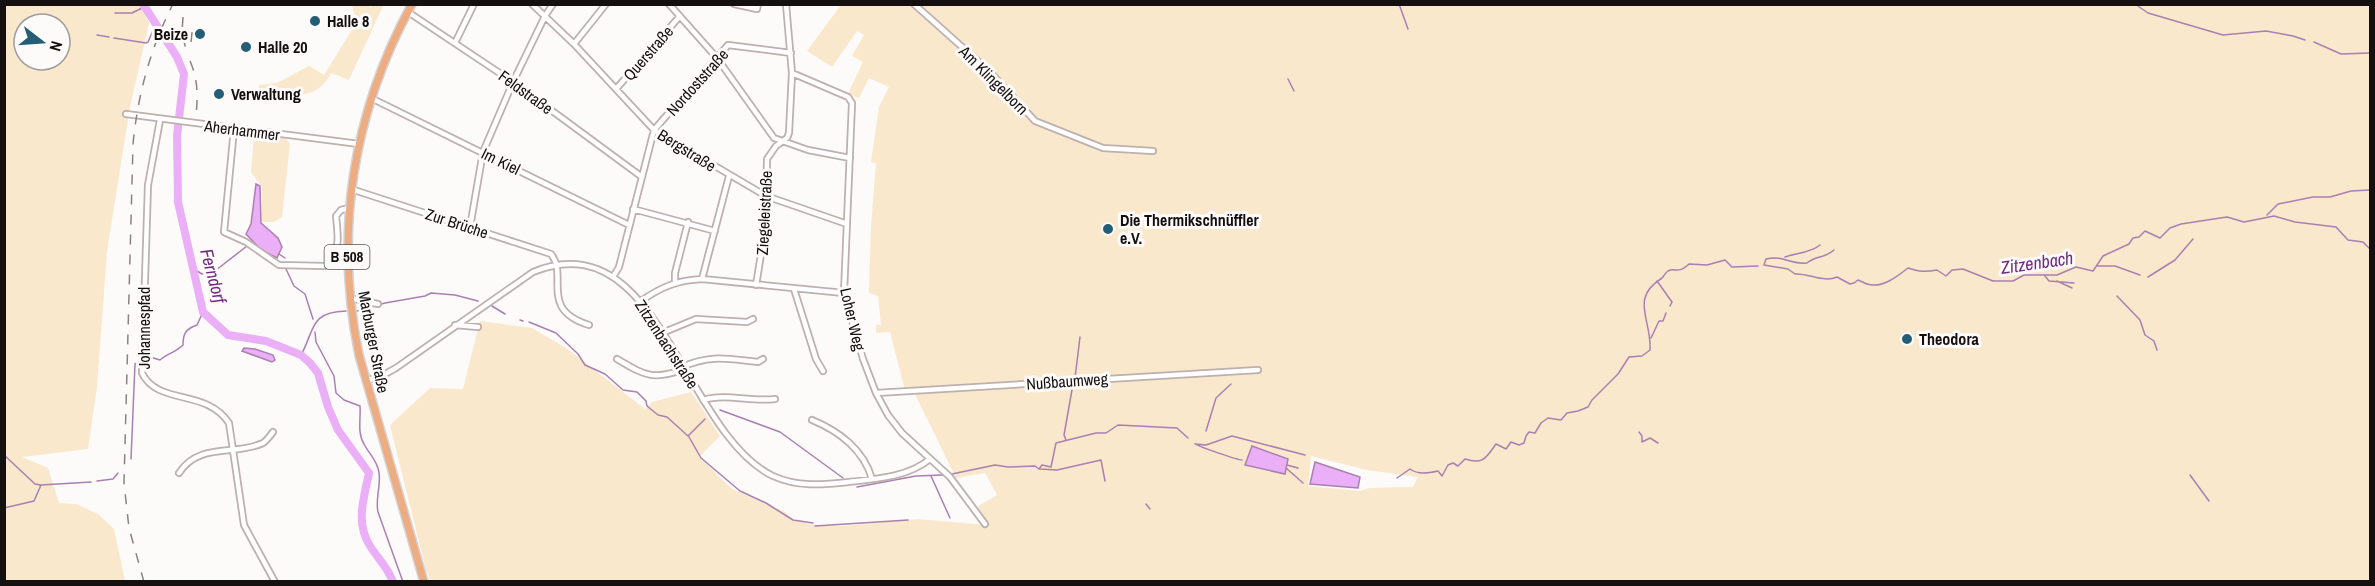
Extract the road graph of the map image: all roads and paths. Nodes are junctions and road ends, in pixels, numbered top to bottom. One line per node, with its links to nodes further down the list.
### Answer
1 (412, 4): 11 (main road, Marburger Straße / B 508)
2 (474, 4): 14 (street)
3 (532, 4): 12 (street, Bergstraße)
4 (553, 4): 12 (street)
5 (606, 4): 15 (street)
6 (669, 4): 13 (street)
7 (734, 4): 10 (street)
8 (786, 4): 16 (street, Ziegeleistraße)
9 (914, 4): 28 (street, Am Klingelborn)
10 (757, 7)
11 (408, 12): 14 (street, Feldstraße); 21 (main road, Marburger Straße / B 508)
12 (545, 16): 15 (street, Bergstraße); 19 (street)
13 (680, 16): 17 (street); 20 (street, Querstraße)
14 (455, 43): 19 (street, Feldstraße)
15 (574, 44): 20 (street, Bergstraße)
16 (790, 53): 17 (street, Nordoststraße); 18 (street, Ziegeleistraße)
17 (717, 58): 25 (street, Nordoststraße); 26 (street)
18 (792, 73): 26 (street, Ziegeleistraße); 30 (street, Loher Weg)
19 (513, 82): 29 (street); 32 (street, Feldstraße)
20 (616, 89): 25 (street, Bergstraße)
21 (371, 98): 27 (main road, Marburger Straße / B 508); 29 (street, Im Kiel)
22 (126, 114): 23 (street, Aherhammer)
23 (160, 120): 24 (street, Aherhammer); 68 (street, Johannespfad)
24 (234, 129): 27 (street, Aherhammer); 35 (street)
25 (654, 130): 31 (street, Bergstraße); 32 (street, Nordoststraße)
26 (783, 141): 30 (street); 34 (street, Ziegeleistraße)
27 (359, 144): 33 (main road, Marburger Straße / B 508)
28 (1153, 151)
29 (483, 152): 39 (street, Im Kiel); 40 (street)
30 (850, 158): 38 (street, Loher Weg)
31 (729, 176): 34 (street, Bergstraße); 41 (street)
32 (642, 177): 36 (street, Nordoststraße)
33 (351, 189): 35 (main road, Marburger Straße / B 508); 40 (street, Zur Brüche)
34 (765, 196): 38 (street, Bergstraße); 46 (street, Ziegeleistraße)
35 (349, 208): 49 (main road, Marburger Straße / B 508)
36 (633, 208): 37 (street); 39 (street, Nordoststraße)
37 (688, 222): 41 (street); 45 (street)
38 (847, 224): 48 (street, Loher Weg)
39 (629, 225): 43 (street, Nordoststraße)
40 (470, 227): 42 (street, Zur Brüche)
41 (715, 231): 44 (street)
42 (556, 265): 43 (street, Zitzenbachstraße); 53 (street, Zitzenbachstraße); 54 (street)
43 (613, 277): 50 (street, Zitzenbachstraße)
44 (702, 279): 45 (street); 46 (street)
45 (675, 282): 50 (street)
46 (756, 285): 47 (street)
47 (794, 289): 48 (street); 61 (street)
48 (844, 293): 63 (street, Loher Weg)
49 (350, 298): 51 (street); 62 (main road, Marburger Straße / B 508)
50 (641, 301): 56 (street, Zitzenbachstraße)
51 (378, 304)
52 (753, 319): 56 (street)
53 (455, 325): 55 (street); 62 (street, Zitzenbachstraße)
54 (589, 325)
55 (478, 327)
56 (662, 333): 59 (street, Zitzenbachstraße)
57 (617, 359): 59 (street)
58 (764, 359): 59 (street)
59 (683, 368): 65 (street, Zitzenbachstraße)
60 (1258, 370): 63 (street, Nußbaumweg)
61 (823, 371)
62 (366, 380): 74 (main road, Marburger Straße / B 508)
63 (876, 393): 69 (street, Loher Weg)
64 (775, 399): 65 (street)
65 (703, 400): 71 (street, Zitzenbachstraße)
66 (812, 420): 71 (street)
67 (273, 432): 68 (street)
68 (234, 448): 70 (street); 73 (street, Johannespfad)
69 (930, 459): 71 (street, Zitzenbachstraße); 72 (street, Loher Weg)
70 (179, 474)
71 (872, 479)
72 (985, 524)
73 (275, 582)
74 (424, 582)

